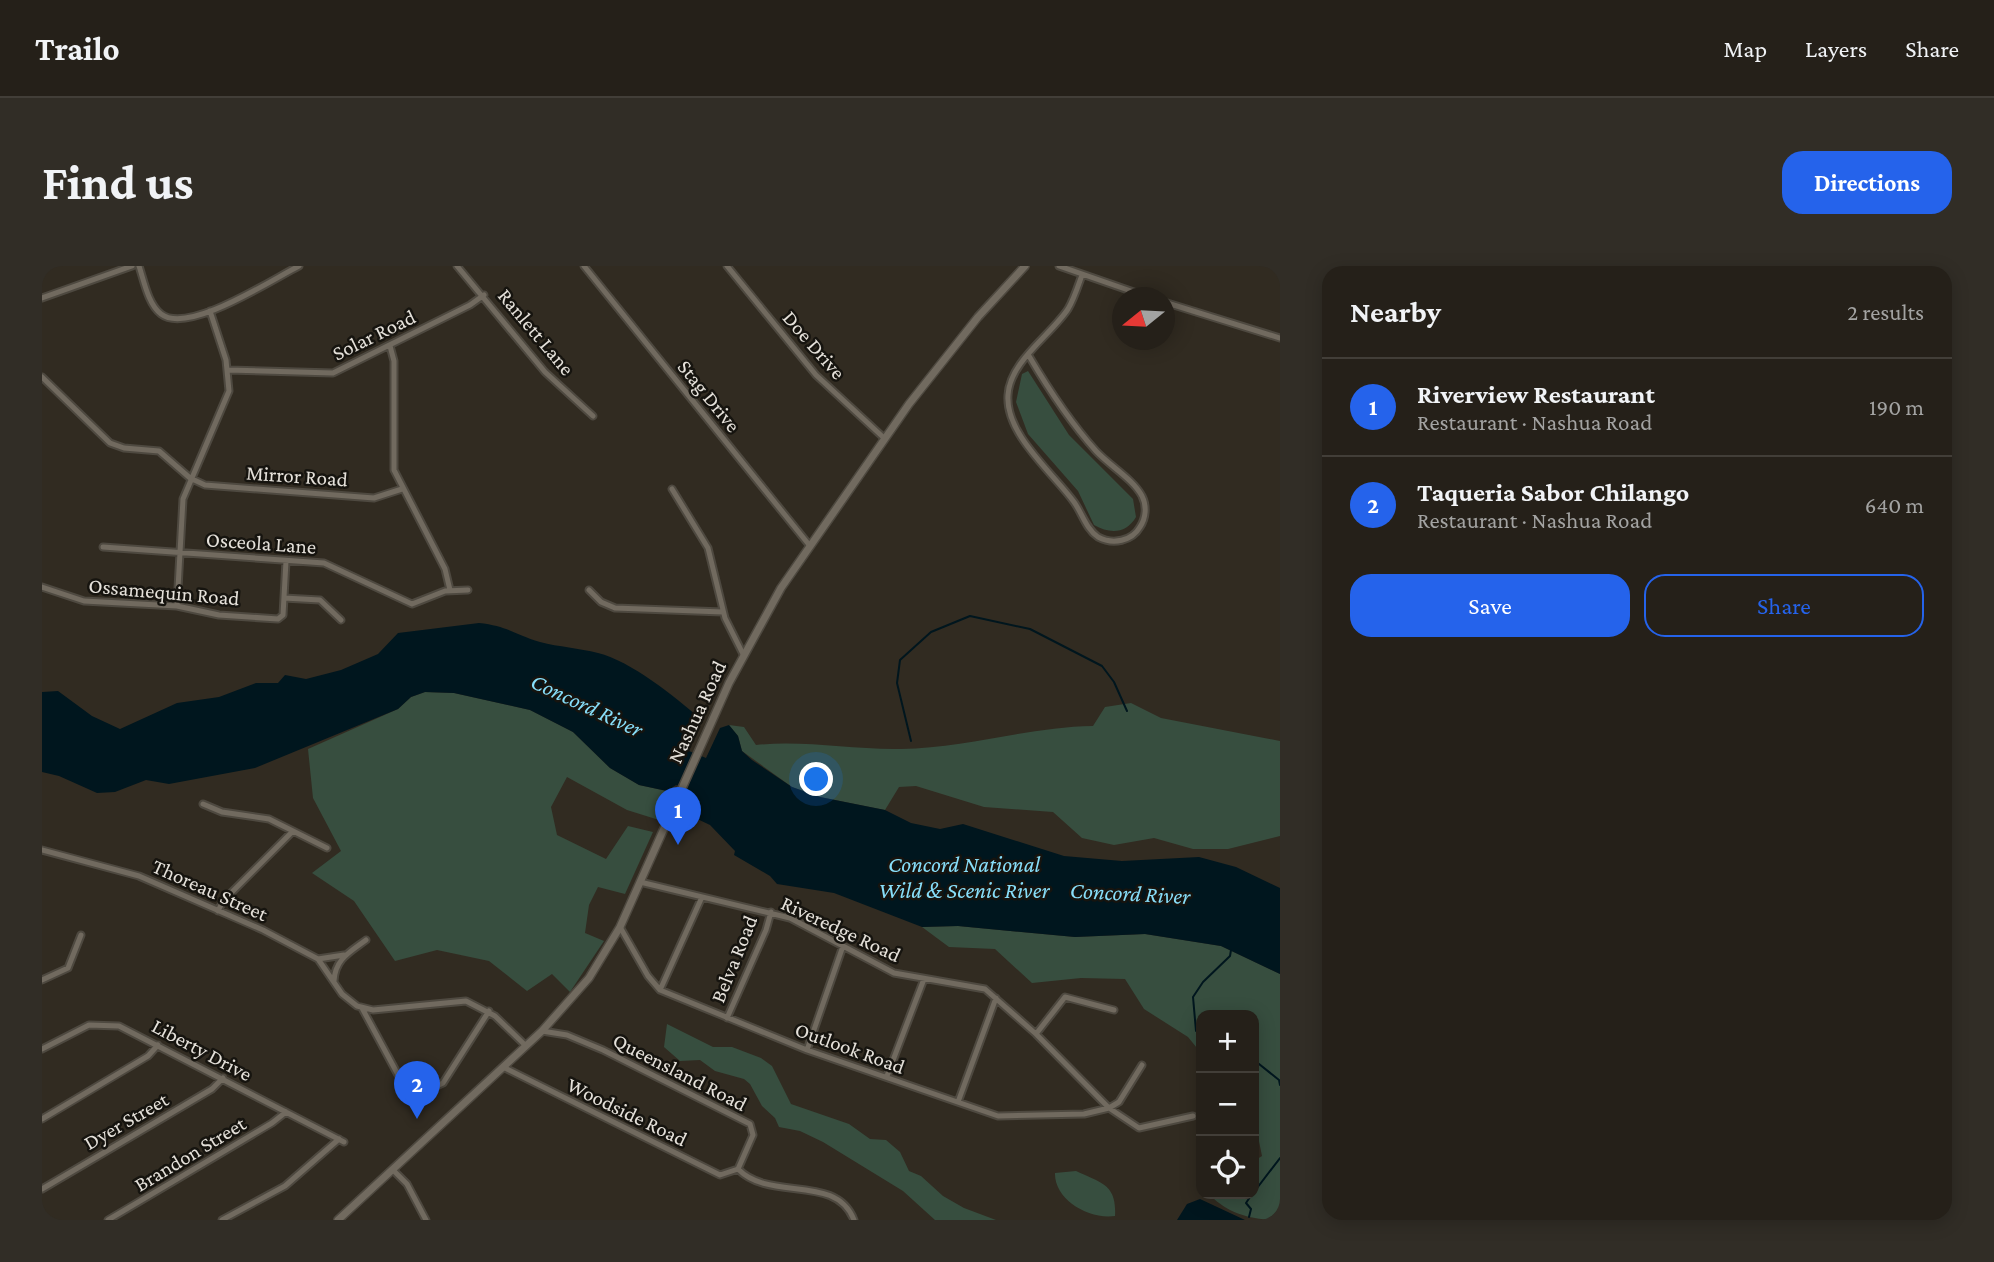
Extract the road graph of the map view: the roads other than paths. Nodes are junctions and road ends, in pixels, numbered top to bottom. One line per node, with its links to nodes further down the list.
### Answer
1 (132, 266): 12 (street)
2 (139, 266): 14 (street)
3 (299, 266): 14 (street)
4 (457, 266): 11 (street, Ranlett Lane)
5 (584, 266): 25 (street, Stag Drive)
6 (727, 266): 21 (street, Doe Drive)
7 (1025, 266): 21 (main road, Nashua Road)
8 (1059, 266): 9 (street)
9 (1082, 275): 10 (street); 17 (street)
10 (1118, 287)
11 (484, 295): 16 (street, Solar Road); 20 (street, Ranlett Lane)
12 (42, 298)
13 (1175, 305): 15 (street)
14 (210, 311): 18 (street)
15 (1280, 338)
16 (390, 346): 18 (street, Solar Road); 23 (street)
17 (1028, 356): 17 (street)
18 (228, 370): 22 (street)
19 (42, 377): 22 (street)
20 (593, 416)
21 (884, 438): 25 (main road, Nashua Road)
22 (190, 478): 23 (street, Mirror Road); 27 (street)
23 (402, 489): 30 (street)
24 (672, 489): 35 (street)
25 (810, 546): 37 (main road, Nashua Road)
26 (103, 547): 27 (street, Osceola Lane)
27 (178, 552): 28 (street, Osceola Lane); 34 (street)
28 (286, 561): 30 (street, Osceola Lane); 33 (street)
29 (42, 587): 34 (street, Ossamequin Road)
30 (450, 590): 31 (street)
31 (468, 590)
32 (589, 590): 35 (street)
33 (284, 598): 34 (street, Ossamequin Road); 36 (street)
34 (177, 606)
35 (723, 612): 37 (street)
36 (341, 620)
37 (744, 654): 42 (main road, Nashua Road)
38 (203, 804): 39 (street)
39 (292, 832): 40 (street); 44 (street)
40 (327, 848)
41 (42, 850): 44 (street, Thoreau Street)
42 (640, 882): 43 (street, Riveredge Road); 46 (main road, Nashua Road)
43 (702, 897): 45 (street, Riveredge Road); 55 (street)
44 (218, 911): 51 (street, Thoreau Street)
45 (771, 912): 49 (street, Riveredge Road); 60 (street, Belva Road)
46 (620, 927): 55 (street); 61 (main road, Nashua Road)
47 (82, 935): 53 (street)
48 (366, 940): 50 (street)
49 (843, 946): 52 (street, Riveredge Road); 66 (street)
50 (344, 955): 51 (street); 54 (street)
51 (318, 959): 54 (street, Thoreau Street)
52 (924, 979): 56 (street, Riveredge Road); 69 (street)
53 (42, 980)
54 (334, 981): 57 (street, Thoreau Street)
55 (660, 990): 60 (street, Outlook Road)
56 (996, 998): 62 (street, Riveredge Road); 71 (street)
57 (362, 1009): 59 (street); 59 (street, Thoreau Street)
58 (1114, 1010): 62 (street)
59 (489, 1011): 64 (street)
60 (727, 1018): 66 (street, Outlook Road)
61 (542, 1031): 64 (main road, Nashua Road); 76 (street, Queensland Road)
62 (1036, 1034): 72 (street, Riveredge Road)
63 (158, 1045): 65 (street, Liberty Drive); 70 (street, Liberty Drive); 75 (street)
64 (526, 1046): 68 (main road, Nashua Road)
65 (42, 1049)
66 (807, 1050): 69 (street, Outlook Road)
67 (1142, 1065): 72 (street)
68 (503, 1067): 76 (street, Woodside Road); 77 (main road, Nashua Road)
69 (887, 1076): 71 (street, Outlook Road)
70 (223, 1078): 73 (street, Liberty Drive); 78 (street, Dyer Street)
71 (958, 1102): 72 (street, Outlook Road)
72 (1109, 1108): 74 (street, Riveredge Road)
73 (286, 1112): 79 (street, Brandon Street); 80 (street, Liberty Drive)
74 (1193, 1116)
75 (42, 1119)
76 (738, 1169): 83 (street)
77 (393, 1170): 81 (main road, Nashua Road); 82 (street)
78 (42, 1189)
79 (108, 1220)
80 (222, 1220)
81 (338, 1220)
82 (426, 1220)
83 (854, 1220)

